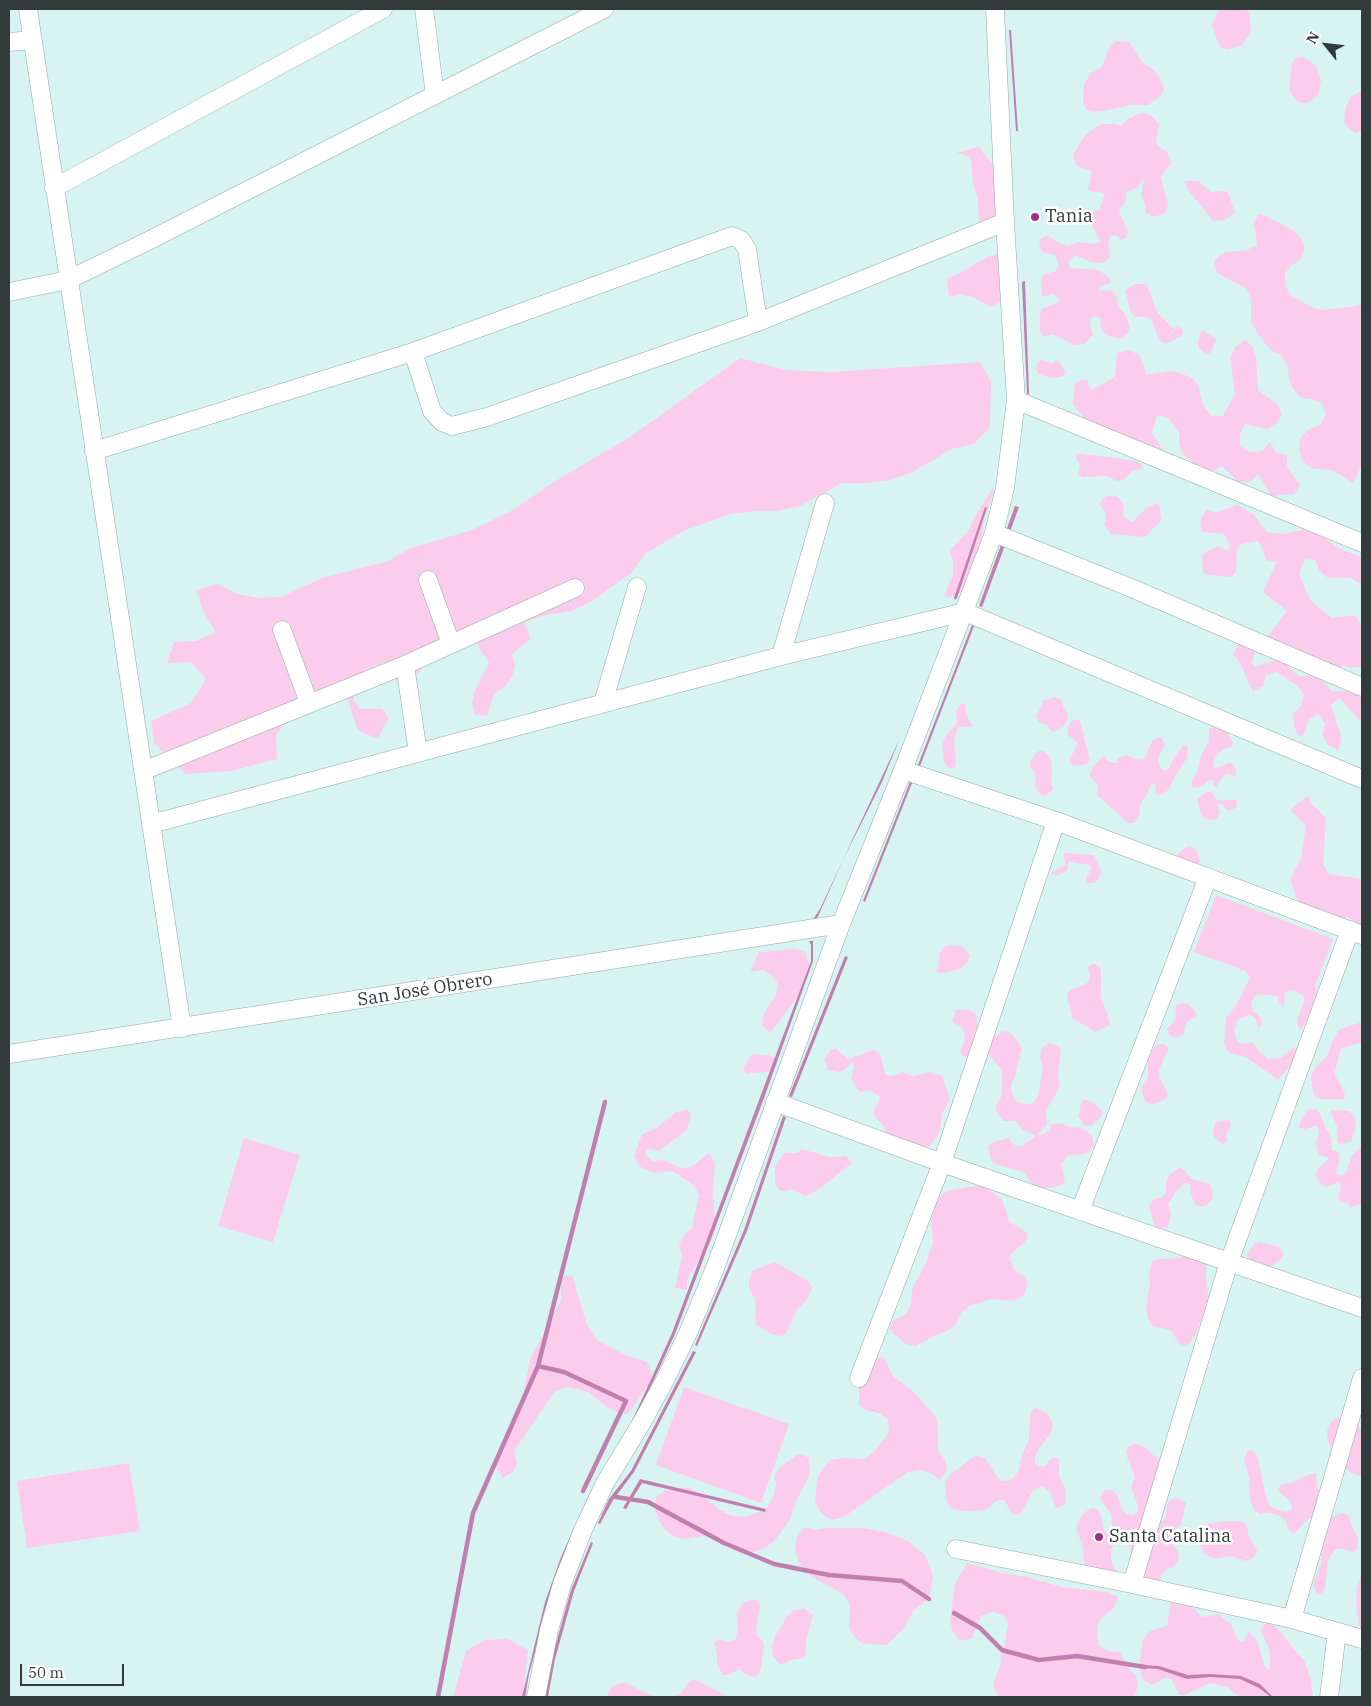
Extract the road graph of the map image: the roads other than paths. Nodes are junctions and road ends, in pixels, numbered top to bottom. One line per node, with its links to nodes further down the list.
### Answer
1 (28, 9): 6 (street)
2 (383, 9): 9 (street)
3 (424, 9): 8 (street)
4 (604, 9): 8 (street)
5 (995, 9): 10 (street)
6 (32, 40): 7 (street); 9 (street)
7 (9, 42)
8 (435, 95): 11 (street)
9 (54, 188): 11 (street)
10 (1005, 222): 13 (street); 15 (street)
11 (68, 280): 12 (street); 16 (street)
12 (9, 292)
13 (758, 322): 14 (street); 14 (street)
14 (414, 352): 16 (street)
15 (1016, 400): 18 (street); 19 (street)
16 (94, 451): 33 (street)
17 (825, 503): 26 (street)
18 (994, 533): 23 (street); 28 (street)
19 (1362, 544)
20 (428, 580): 25 (street)
21 (637, 587): 30 (street)
22 (575, 588): 25 (street)
23 (965, 612): 26 (street); 32 (street); 34 (street)
24 (282, 630): 29 (street)
25 (452, 644): 27 (street)
26 (781, 656): 30 (street)
27 (404, 665): 29 (street); 31 (street)
28 (1362, 687)
29 (310, 702): 33 (street)
30 (603, 703): 31 (street)
31 (418, 753): 36 (street)
32 (903, 770): 35 (street); 38 (street)
33 (143, 771): 36 (street)
34 (1362, 779)
35 (1056, 821): 37 (street); 43 (street)
36 (151, 824): 40 (street)
37 (1208, 878): 39 (street); 44 (street)
38 (840, 924): 40 (street, San José Obrero); 42 (street)
39 (1356, 933): 45 (street)
40 (182, 1028): 41 (street, San José Obrero)
41 (9, 1054)
42 (775, 1102): 43 (street); 54 (street)
43 (942, 1163): 44 (street); 47 (street)
44 (1080, 1211): 45 (street)
45 (1229, 1262): 46 (street); 50 (street)
46 (1362, 1308)
47 (859, 1378)
48 (1362, 1378): 51 (street)
49 (956, 1548): 50 (street)
50 (1132, 1584): 51 (street)
51 (1292, 1619): 52 (street)
52 (1337, 1632): 53 (street); 55 (street)
53 (1362, 1639)
54 (536, 1697)
55 (1329, 1697)

